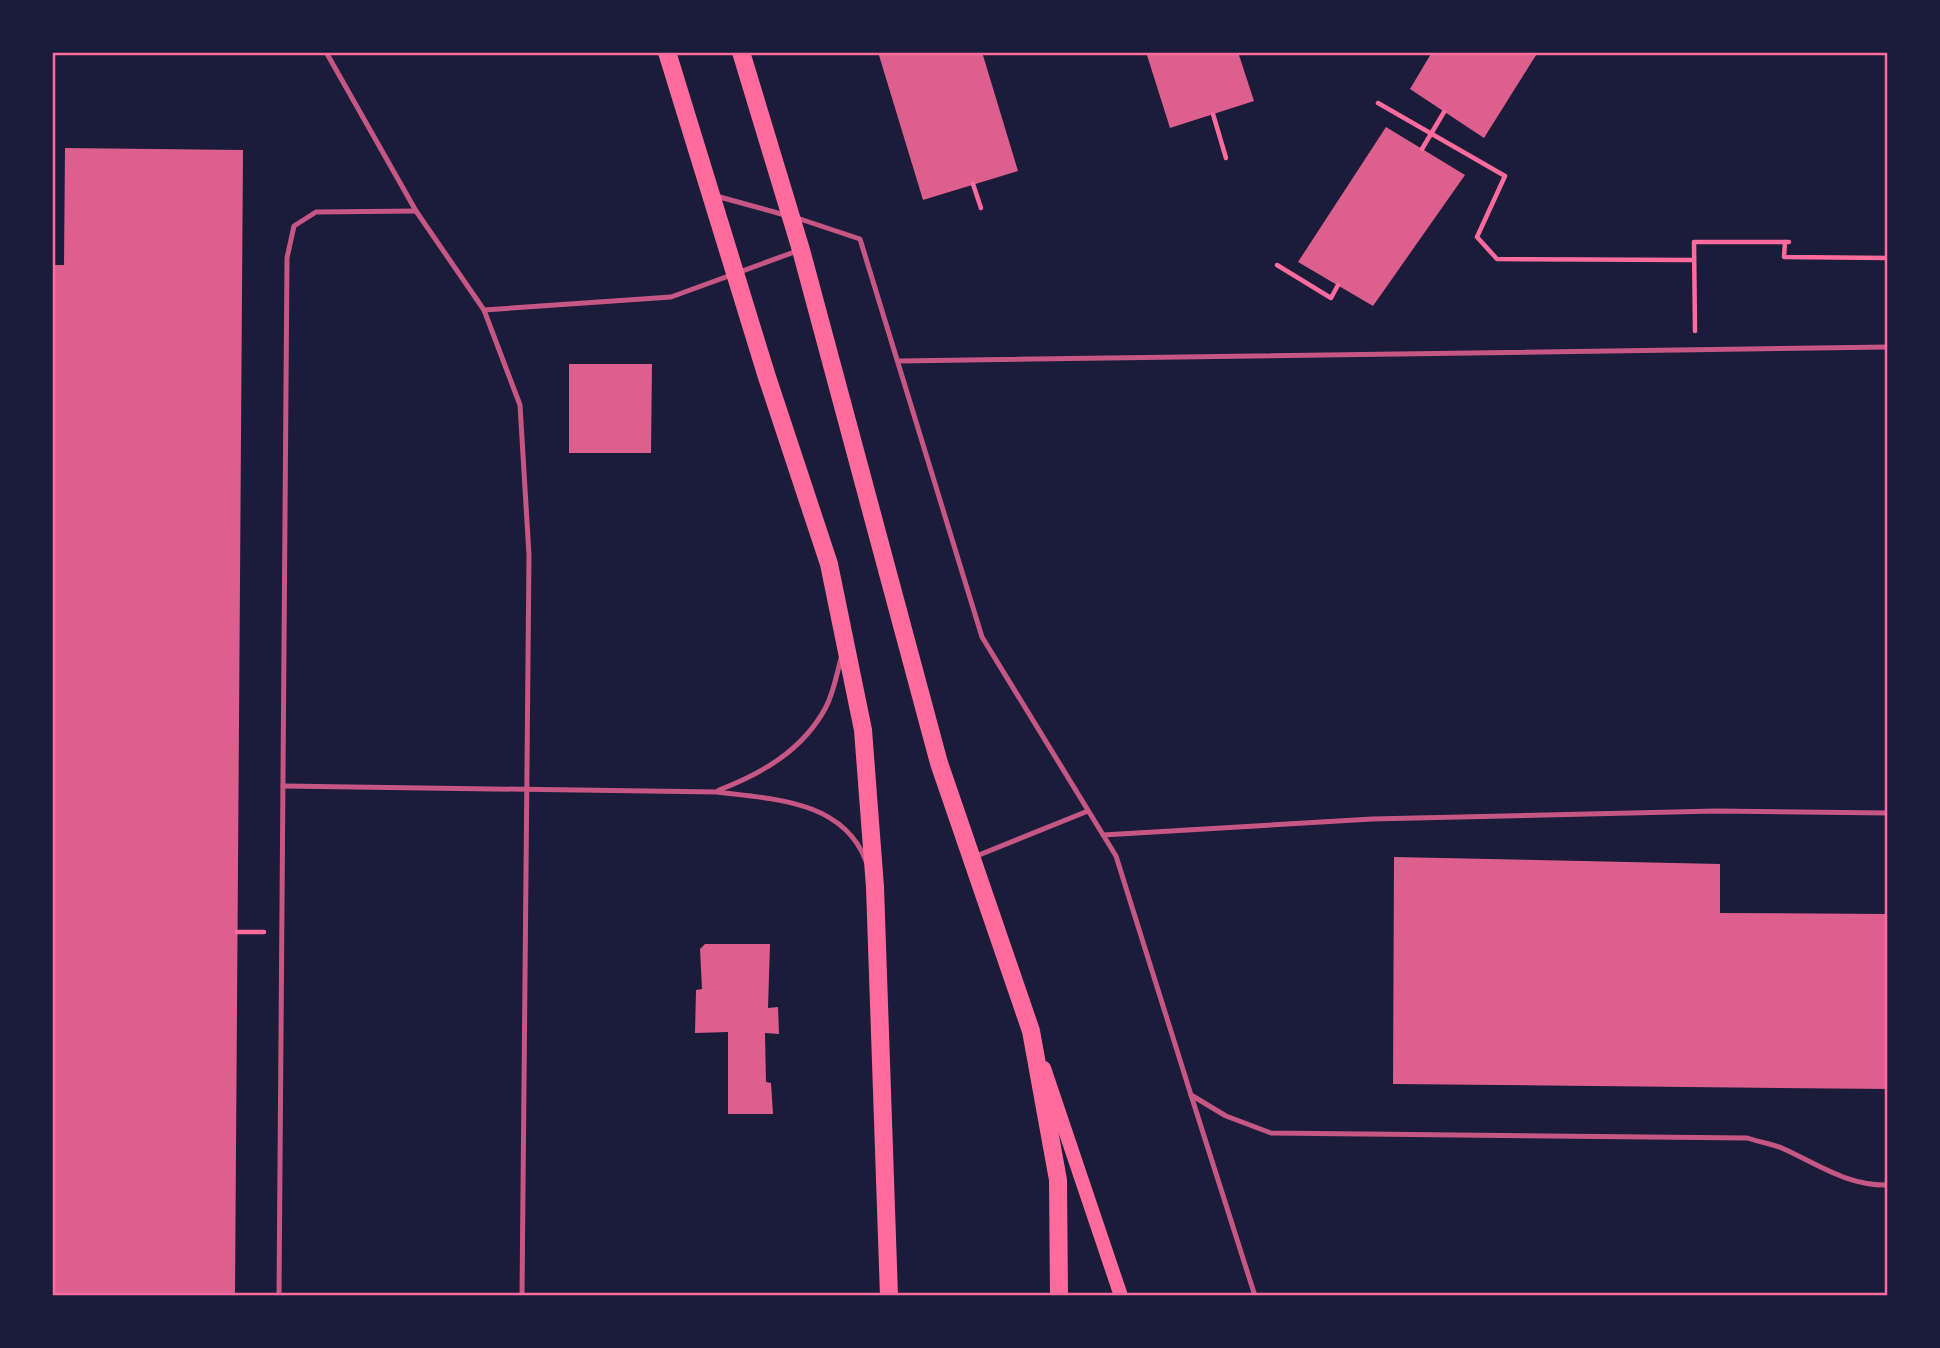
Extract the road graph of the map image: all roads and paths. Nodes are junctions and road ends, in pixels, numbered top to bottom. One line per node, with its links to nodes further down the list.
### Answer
1 (326, 52): 13 (lane)
2 (667, 52): 11 (main road)
3 (741, 52): 14 (main road)
4 (1378, 103): 7 (path)
5 (1444, 112): 7 (path)
6 (1213, 114): 9 (path)
7 (1431, 133): 8 (path); 17 (path)
8 (1422, 149)
9 (1226, 158)
10 (973, 184): 12 (path)
11 (710, 194): 14 (lane); 19 (main road)
12 (981, 208)
13 (416, 211): 21 (lane); 26 (lane)
14 (791, 216): 15 (main road); 24 (lane)
15 (801, 250): 19 (lane); 32 (main road)
16 (1888, 258): 17 (path)
17 (1694, 260): 23 (path)
18 (1277, 265): 20 (path)
19 (734, 273): 21 (lane); 25 (main road)
20 (1338, 285)
21 (484, 310): 27 (lane)
22 (1888, 348): 23 (lane)
23 (1695, 350): 24 (lane)
24 (900, 361): 29 (lane)
25 (847, 640): 28 (lane); 33 (main road)
26 (283, 786): 27 (lane); 38 (lane)
27 (527, 787): 28 (lane); 39 (lane)
28 (716, 792): 33 (lane)
29 (1088, 811): 31 (lane); 32 (lane)
30 (1888, 813): 31 (lane)
31 (1103, 835): 35 (lane)
32 (972, 858): 34 (main road)
33 (875, 887): 37 (main road)
34 (1031, 1031): 41 (main road); 42 (main road)
35 (1191, 1095): 36 (lane); 43 (lane)
36 (1888, 1185)
37 (890, 1290): 40 (lane)
38 (279, 1296)
39 (522, 1296)
40 (879, 1296)
41 (1059, 1296)
42 (1121, 1296)
43 (1255, 1296)

